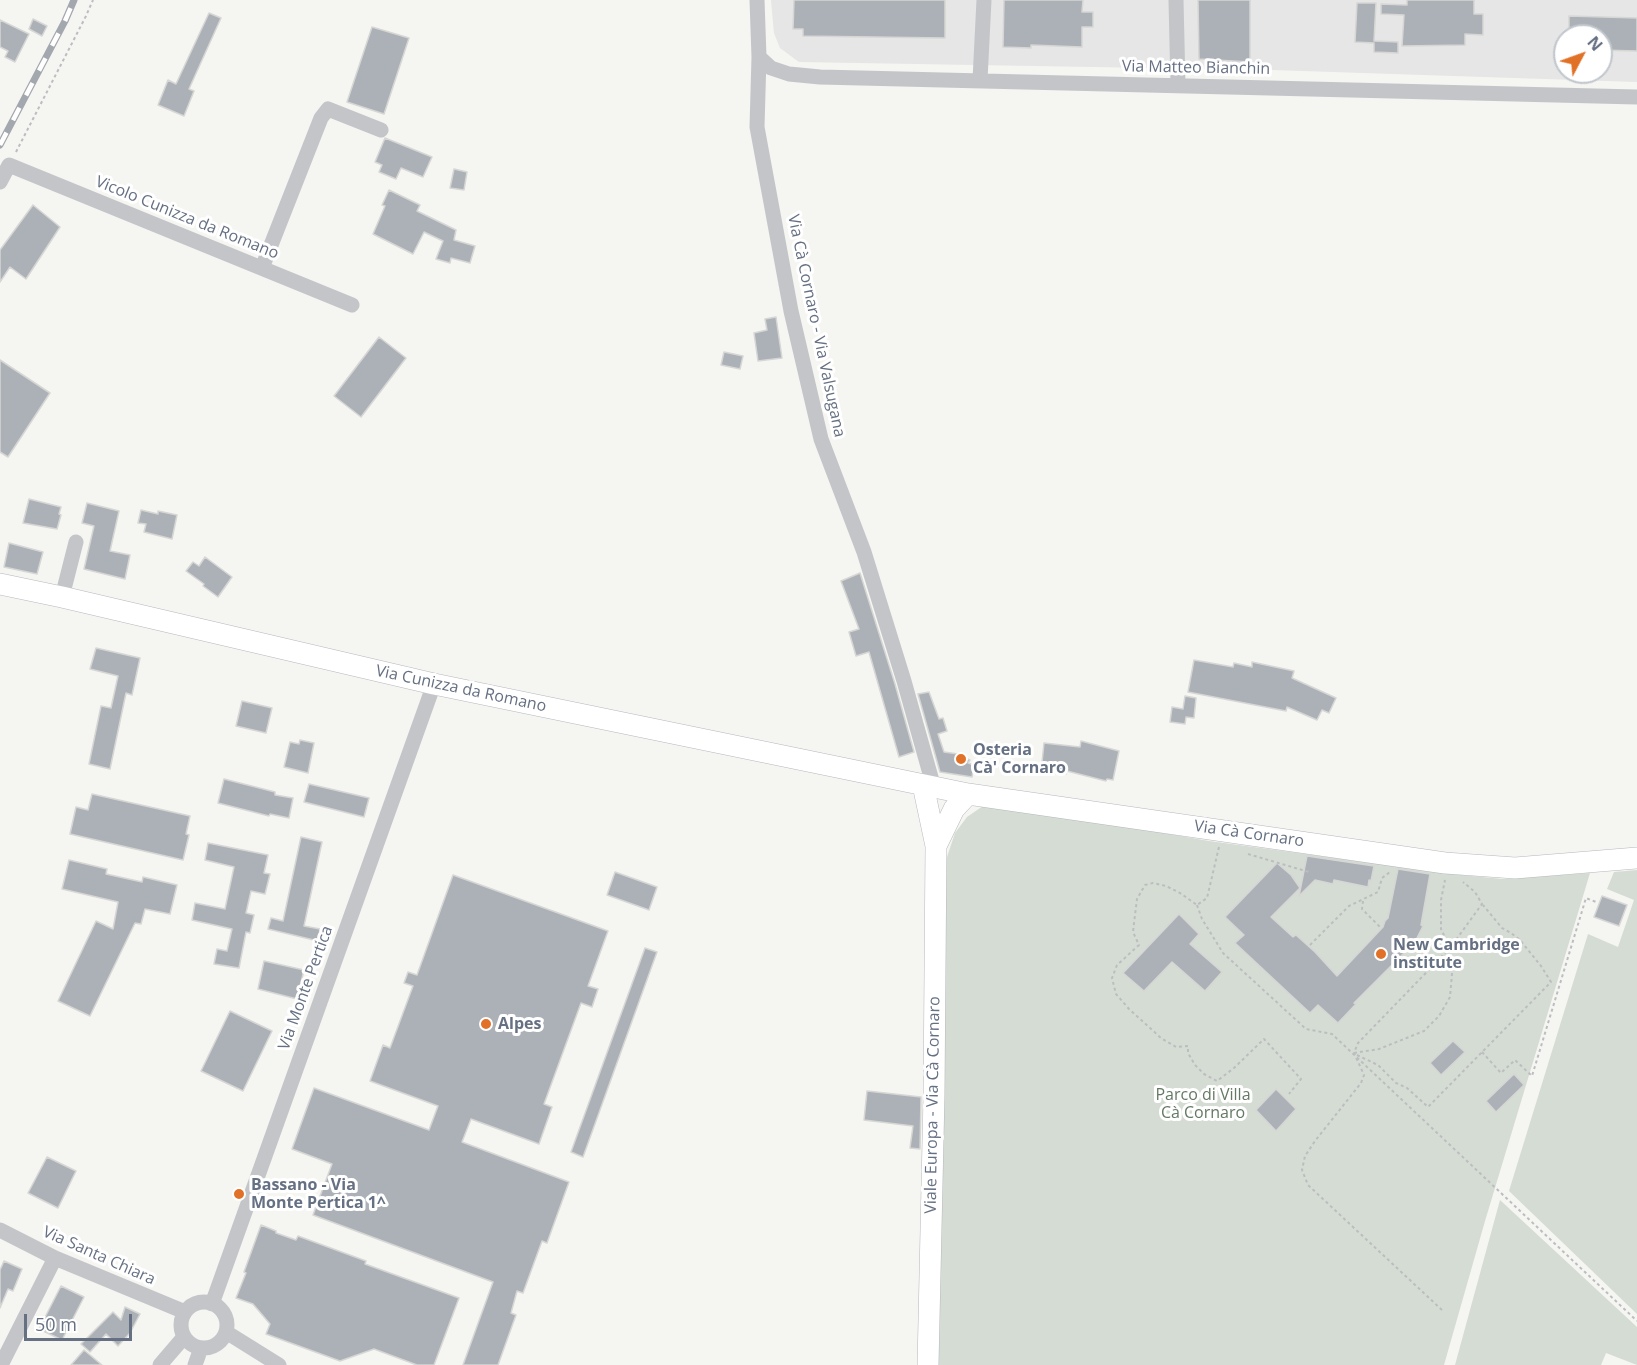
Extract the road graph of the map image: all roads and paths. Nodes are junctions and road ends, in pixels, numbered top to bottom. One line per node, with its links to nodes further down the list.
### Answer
1 (93, 0): 10 (path)
2 (758, 0): 5 (street, Via Cà Cornaro - Via Valsugana)
3 (984, 0): 6 (street)
4 (1176, 0): 7 (street)
5 (759, 57): 6 (street, Via Matteo Bianchin); 18 (street, Via Cà Cornaro - Via Valsugana)
6 (980, 80): 7 (street, Via Matteo Bianchin)
7 (1178, 85): 8 (street, Via Matteo Bianchin)
8 (1637, 97)
9 (381, 130): 12 (street)
10 (9, 165): 11 (street); 12 (street, Vicolo Cunizza da Romano)
11 (0, 183)
12 (262, 268): 13 (street, Vicolo Cunizza da Romano)
13 (352, 305)
14 (76, 542): 16 (street)
15 (0, 584): 16 (main road, Via Cunizza da Romano)
16 (62, 597): 17 (main road, Via Cunizza da Romano)
17 (434, 684): 18 (main road, Via Cunizza da Romano); 40 (street, Via Monte Pertica)
18 (928, 787): 19 (main road, Via Cà Cornaro); 20 (main road); 21 (main road)
19 (968, 794): 20 (main road); 24 (main road, Via Cà Cornaro)
20 (950, 816): 21 (main road)
21 (936, 846): 51 (main road, Viale Europa - Via Cà Cornaro)
22 (1226, 847): 31 (path)
23 (1247, 853): 26 (path)
24 (1394, 855): 27 (main road, Via Cà Cornaro); 28 (path)
25 (1637, 858): 27 (main road, Via Cà Cornaro)
26 (1309, 872)
27 (1458, 872): 30 (path); 34 (path)
28 (1363, 901): 32 (path); 33 (path)
29 (1596, 902): 35 (path)
30 (1482, 904): 34 (path); 35 (path)
31 (1197, 905): 36 (path); 37 (path)
32 (1380, 927)
33 (1310, 945)
34 (1450, 948): 36 (path); 36 (path)
35 (1482, 1052): 36 (path)
36 (1354, 1053): 41 (path); 43 (path)
37 (1289, 1094)
38 (0, 1230): 39 (street, Via Santa Chiara)
39 (55, 1258): 42 (street, Via Santa Chiara); 47 (street)
40 (212, 1304): 42 (street); 44 (street)
41 (1442, 1310)
42 (185, 1312): 45 (street)
43 (1637, 1321)
44 (226, 1332): 46 (street); 50 (street)
45 (184, 1337): 46 (street); 48 (street)
46 (201, 1348): 49 (street)
47 (1, 1365)
48 (160, 1365)
49 (195, 1365)
50 (279, 1365)
51 (928, 1365)

